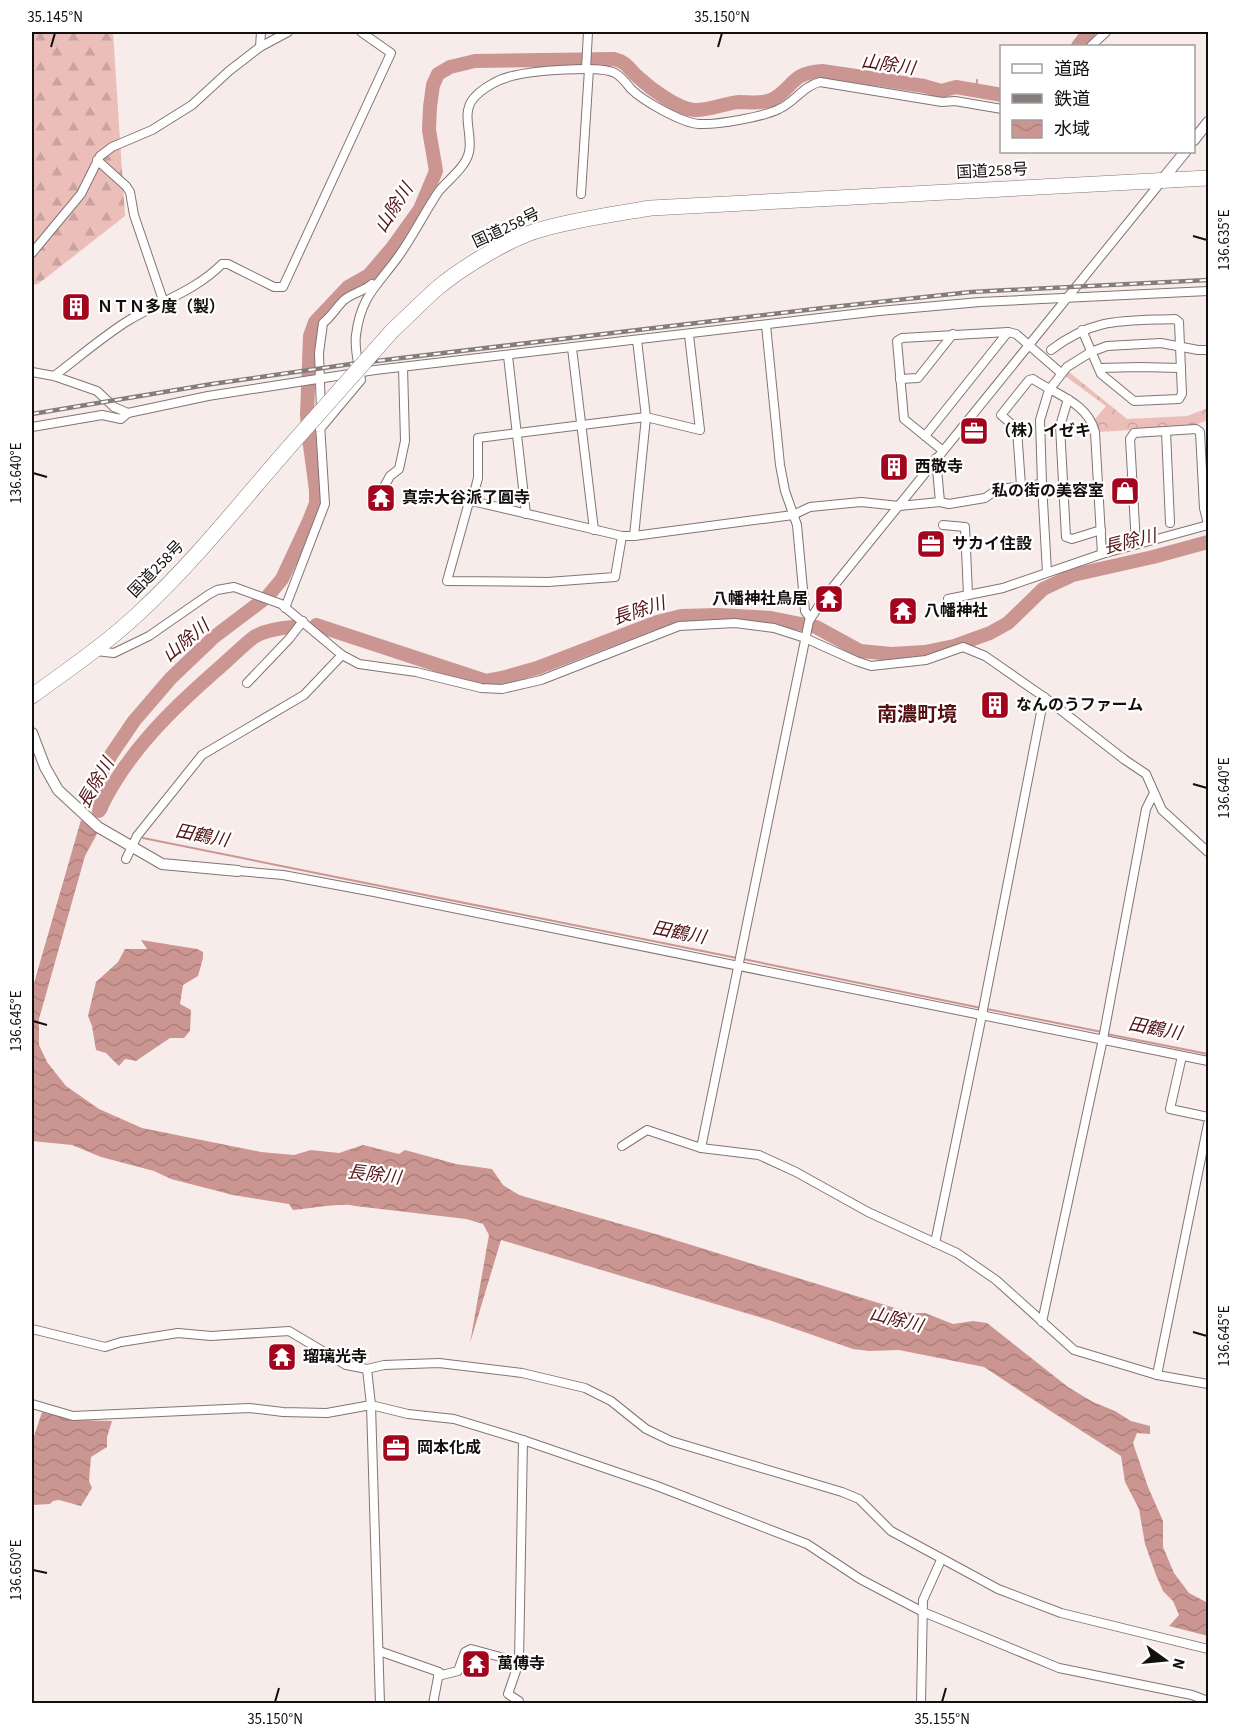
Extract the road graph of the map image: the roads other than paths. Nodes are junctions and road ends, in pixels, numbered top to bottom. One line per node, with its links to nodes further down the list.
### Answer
1 (261, 32): 7 (street)
2 (288, 32): 7 (street)
3 (361, 32): 21 (street)
4 (588, 32): 8 (street)
5 (1106, 32): 6 (street)
6 (1092, 45)
7 (260, 47): 13 (street)
8 (588, 69): 9 (street); 16 (street); 18 (street)
9 (1000, 109)
10 (1208, 122): 11 (street)
11 (1195, 139)
12 (1184, 153): 15 (street)
13 (97, 160): 17 (street); 21 (street)
14 (1209, 178): 15 (highway, 国道258号)
15 (1162, 180): 20 (street); 80 (highway, 国道258号, bridge)
16 (581, 194)
17 (32, 253)
18 (384, 274): 39 (street); 42 (street)
19 (1209, 291): 20 (street)
20 (1066, 297): 22 (street); 28 (street)
21 (164, 303): 41 (street)
22 (766, 325): 26 (street); 63 (street)
23 (1082, 330): 29 (street); 31 (street); 33 (street)
24 (1008, 332): 25 (street); 28 (street); 53 (street)
25 (952, 334): 43 (street); 43 (street)
26 (689, 335): 27 (street); 47 (street)
27 (637, 340): 30 (street); 47 (street)
28 (1027, 345): 40 (street); 54 (street)
29 (1180, 347): 32 (street); 33 (street); 37 (street)
30 (573, 348): 34 (street); 48 (street)
31 (1051, 350)
32 (1209, 350)
33 (1091, 352): 36 (street); 40 (street)
34 (508, 356): 35 (street); 52 (street)
35 (403, 367): 39 (street); 58 (street)
36 (1099, 368): 37 (street); 37 (street)
37 (1180, 369)
38 (32, 372): 41 (street)
39 (360, 373): 42 (street); 50 (street)
40 (1062, 374): 44 (street)
41 (54, 376): 46 (street)
42 (313, 379): 46 (street); 50 (street)
43 (900, 379): 53 (street)
44 (1049, 390): 45 (street); 56 (street); 57 (street)
45 (1068, 399): 68 (street); 68 (street)
46 (128, 413): 49 (street)
47 (646, 417): 48 (street); 69 (street)
48 (582, 425): 52 (street); 67 (street)
49 (32, 427)
50 (320, 429): 76 (street)
51 (1166, 431): 64 (street); 66 (street); 71 (street)
52 (517, 434): 59 (street); 62 (street)
53 (925, 436): 54 (street)
54 (942, 450): 55 (street)
55 (936, 458): 60 (street); 61 (street)
56 (1042, 484): 57 (street); 73 (street)
57 (1021, 486): 60 (street)
58 (384, 487)
59 (472, 501): 62 (street); 70 (street)
60 (940, 502): 61 (street)
61 (899, 506): 63 (street); 77 (street)
62 (526, 514): 67 (street)
63 (793, 515): 69 (street); 77 (street)
64 (1170, 523)
65 (943, 525): 74 (street)
66 (1209, 525): 71 (street)
67 (594, 530): 70 (street)
68 (1101, 530): 72 (street)
69 (634, 536): 70 (street)
70 (622, 537)
71 (1136, 544): 72 (street)
72 (1102, 554): 73 (street)
73 (1047, 572): 74 (street)
74 (969, 595): 75 (street)
75 (948, 599)
76 (283, 606): 78 (street); 80 (street)
77 (809, 620): 79 (street)
78 (303, 621): 81 (street); 82 (street)
79 (805, 635): 81 (street); 84 (street); 90 (street)
80 (96, 651): 83 (highway, 国道258号)
81 (342, 655): 88 (street)
82 (247, 683)
83 (32, 696)
84 (1044, 697): 86 (street); 91 (street)
85 (32, 733): 89 (street)
86 (1154, 793): 87 (street); 92 (street)
87 (1209, 852)
88 (126, 859)
89 (238, 871): 90 (street)
90 (740, 961): 91 (street); 98 (street)
91 (983, 1011): 92 (street); 99 (street)
92 (1103, 1035): 93 (street); 100 (street)
93 (1182, 1056): 94 (street); 95 (street)
94 (1209, 1061)
95 (1209, 1117)
96 (1209, 1124): 103 (street)
97 (622, 1146): 98 (street)
98 (701, 1148): 99 (street)
99 (934, 1243): 100 (street)
100 (1042, 1322): 103 (street)
101 (32, 1329): 102 (street)
102 (367, 1369): 106 (street); 108 (street)
103 (1157, 1375): 104 (street)
104 (1209, 1384)
105 (32, 1404): 106 (street)
106 (371, 1405): 107 (street); 111 (street)
107 (523, 1440): 109 (street); 112 (street)
108 (941, 1560): 109 (street); 110 (street)
109 (923, 1612): 114 (street); 118 (street)
110 (1209, 1649)
111 (379, 1651): 113 (street); 115 (street)
112 (519, 1662): 113 (street); 117 (street)
113 (438, 1676): 116 (street)
114 (1209, 1701)
115 (380, 1704)
116 (432, 1704)
117 (519, 1704)
118 (921, 1704)

